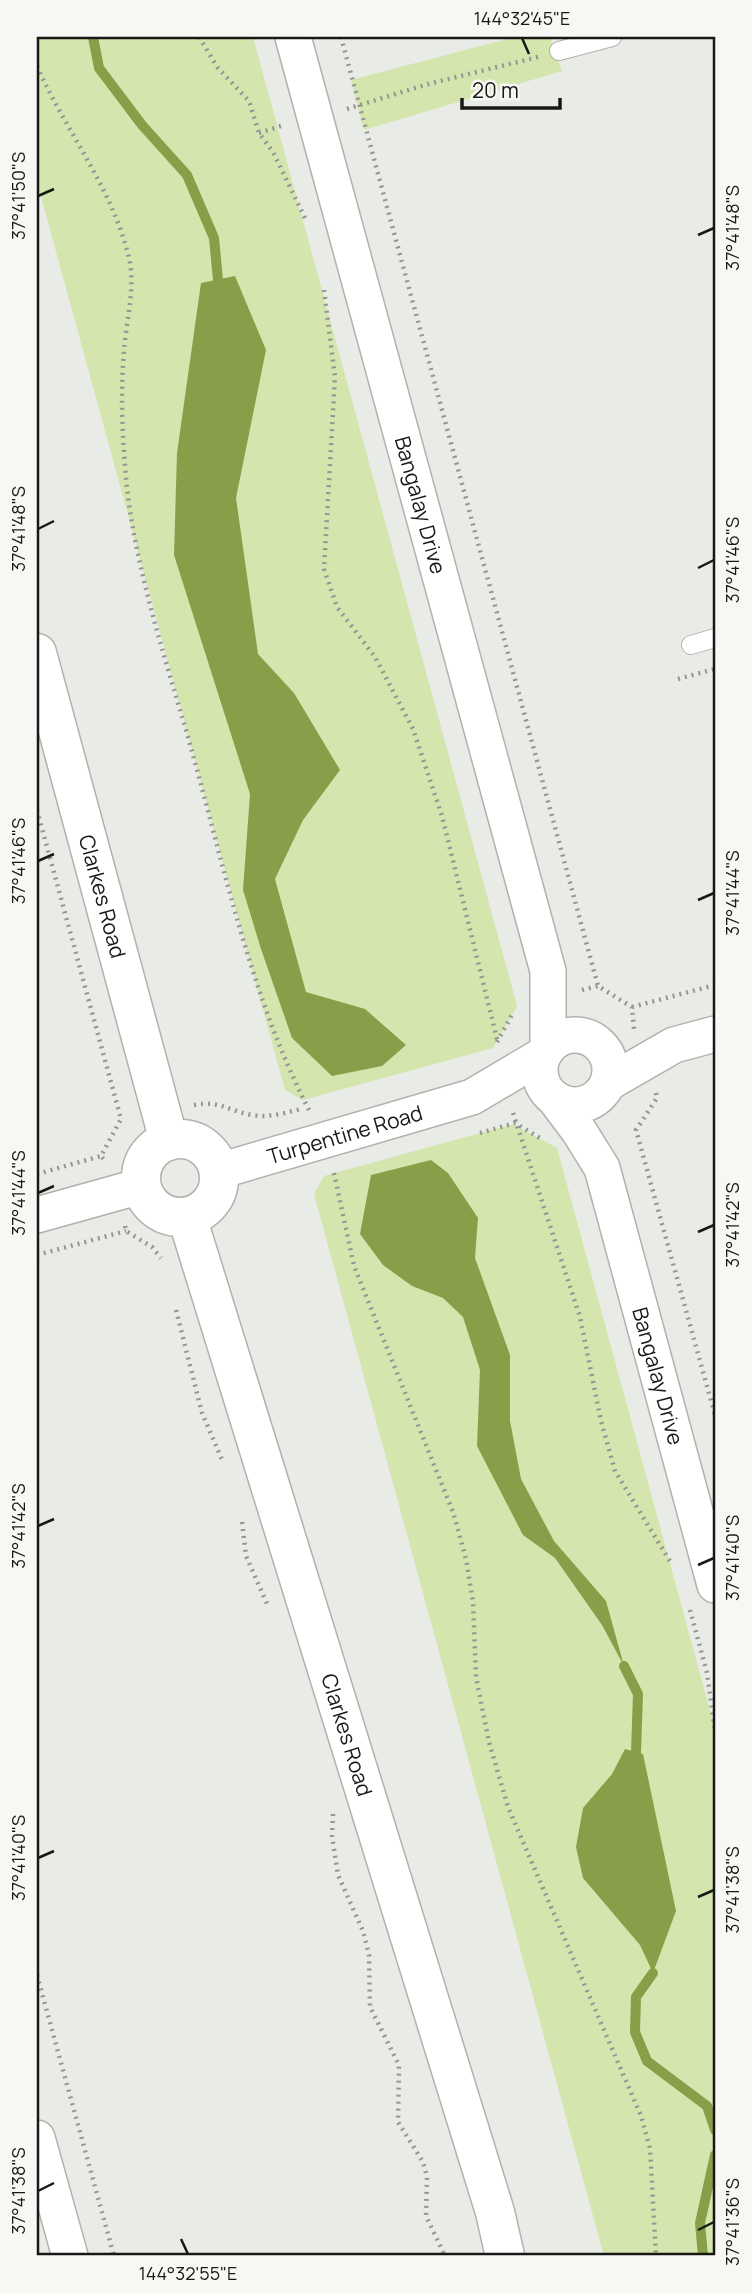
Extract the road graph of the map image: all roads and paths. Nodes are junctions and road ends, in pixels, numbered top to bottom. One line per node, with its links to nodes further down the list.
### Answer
1 (199, 37): 9 (path)
2 (293, 37): 17 (street, Bangalay Drive)
3 (341, 37): 7 (path)
4 (612, 37): 5 (lane)
5 (559, 51): 7 (path)
6 (37, 66): 28 (path)
7 (359, 105): 8 (path); 19 (path)
8 (341, 110)
9 (309, 228)
10 (324, 285): 23 (path)
11 (715, 638): 12 (lane)
12 (691, 645)
13 (37, 653): 31 (street, Clarkes Road)
14 (715, 669): 15 (path)
15 (678, 679)
16 (37, 810): 30 (path)
17 (561, 981): 19 (path); 22 (street, Bangalay Drive); 24 (street, Bangalay Drive)
18 (715, 985): 20 (path)
19 (598, 986): 20 (path)
20 (632, 1007): 25 (path)
21 (715, 1034): 25 (street)
22 (590, 1038): 24 (street); 25 (street)
23 (499, 1048)
24 (545, 1051): 26 (street, Turpentine Road); 27 (street)
25 (621, 1071): 27 (street); 32 (path); 36 (street, Bangalay Drive)
26 (472, 1097): 27 (street, Turpentine Road); 34 (street, Turpentine Road)
27 (552, 1097): 36 (street, Bangalay Drive)
28 (308, 1107): 31 (path); 34 (path)
29 (513, 1110): 49 (path)
30 (121, 1119): 31 (path); 35 (path)
31 (165, 1126): 37 (street); 39 (street)
32 (636, 1130): 33 (path); 46 (path)
33 (625, 1133)
34 (325, 1139): 37 (street, Turpentine Road); 60 (path)
35 (100, 1156): 38 (path); 39 (path)
36 (602, 1168): 50 (street, Bangalay Drive)
37 (219, 1171): 41 (street)
38 (37, 1174)
39 (129, 1190): 40 (street); 41 (street); 42 (path)
40 (37, 1215)
41 (187, 1217): 59 (street, Clarkes Road)
42 (126, 1231): 43 (path); 44 (path)
43 (37, 1255)
44 (166, 1267)
45 (174, 1300): 47 (path)
46 (715, 1415)
47 (226, 1469)
48 (243, 1509): 51 (path)
49 (674, 1567)
50 (701, 1592): 52 (path)
51 (273, 1616)
52 (715, 1731)
53 (332, 1808): 58 (path)
54 (37, 1975): 57 (path)
55 (37, 2138): 56 (street)
56 (70, 2256)
57 (114, 2256)
58 (445, 2256)
59 (505, 2256)
60 (656, 2256)

